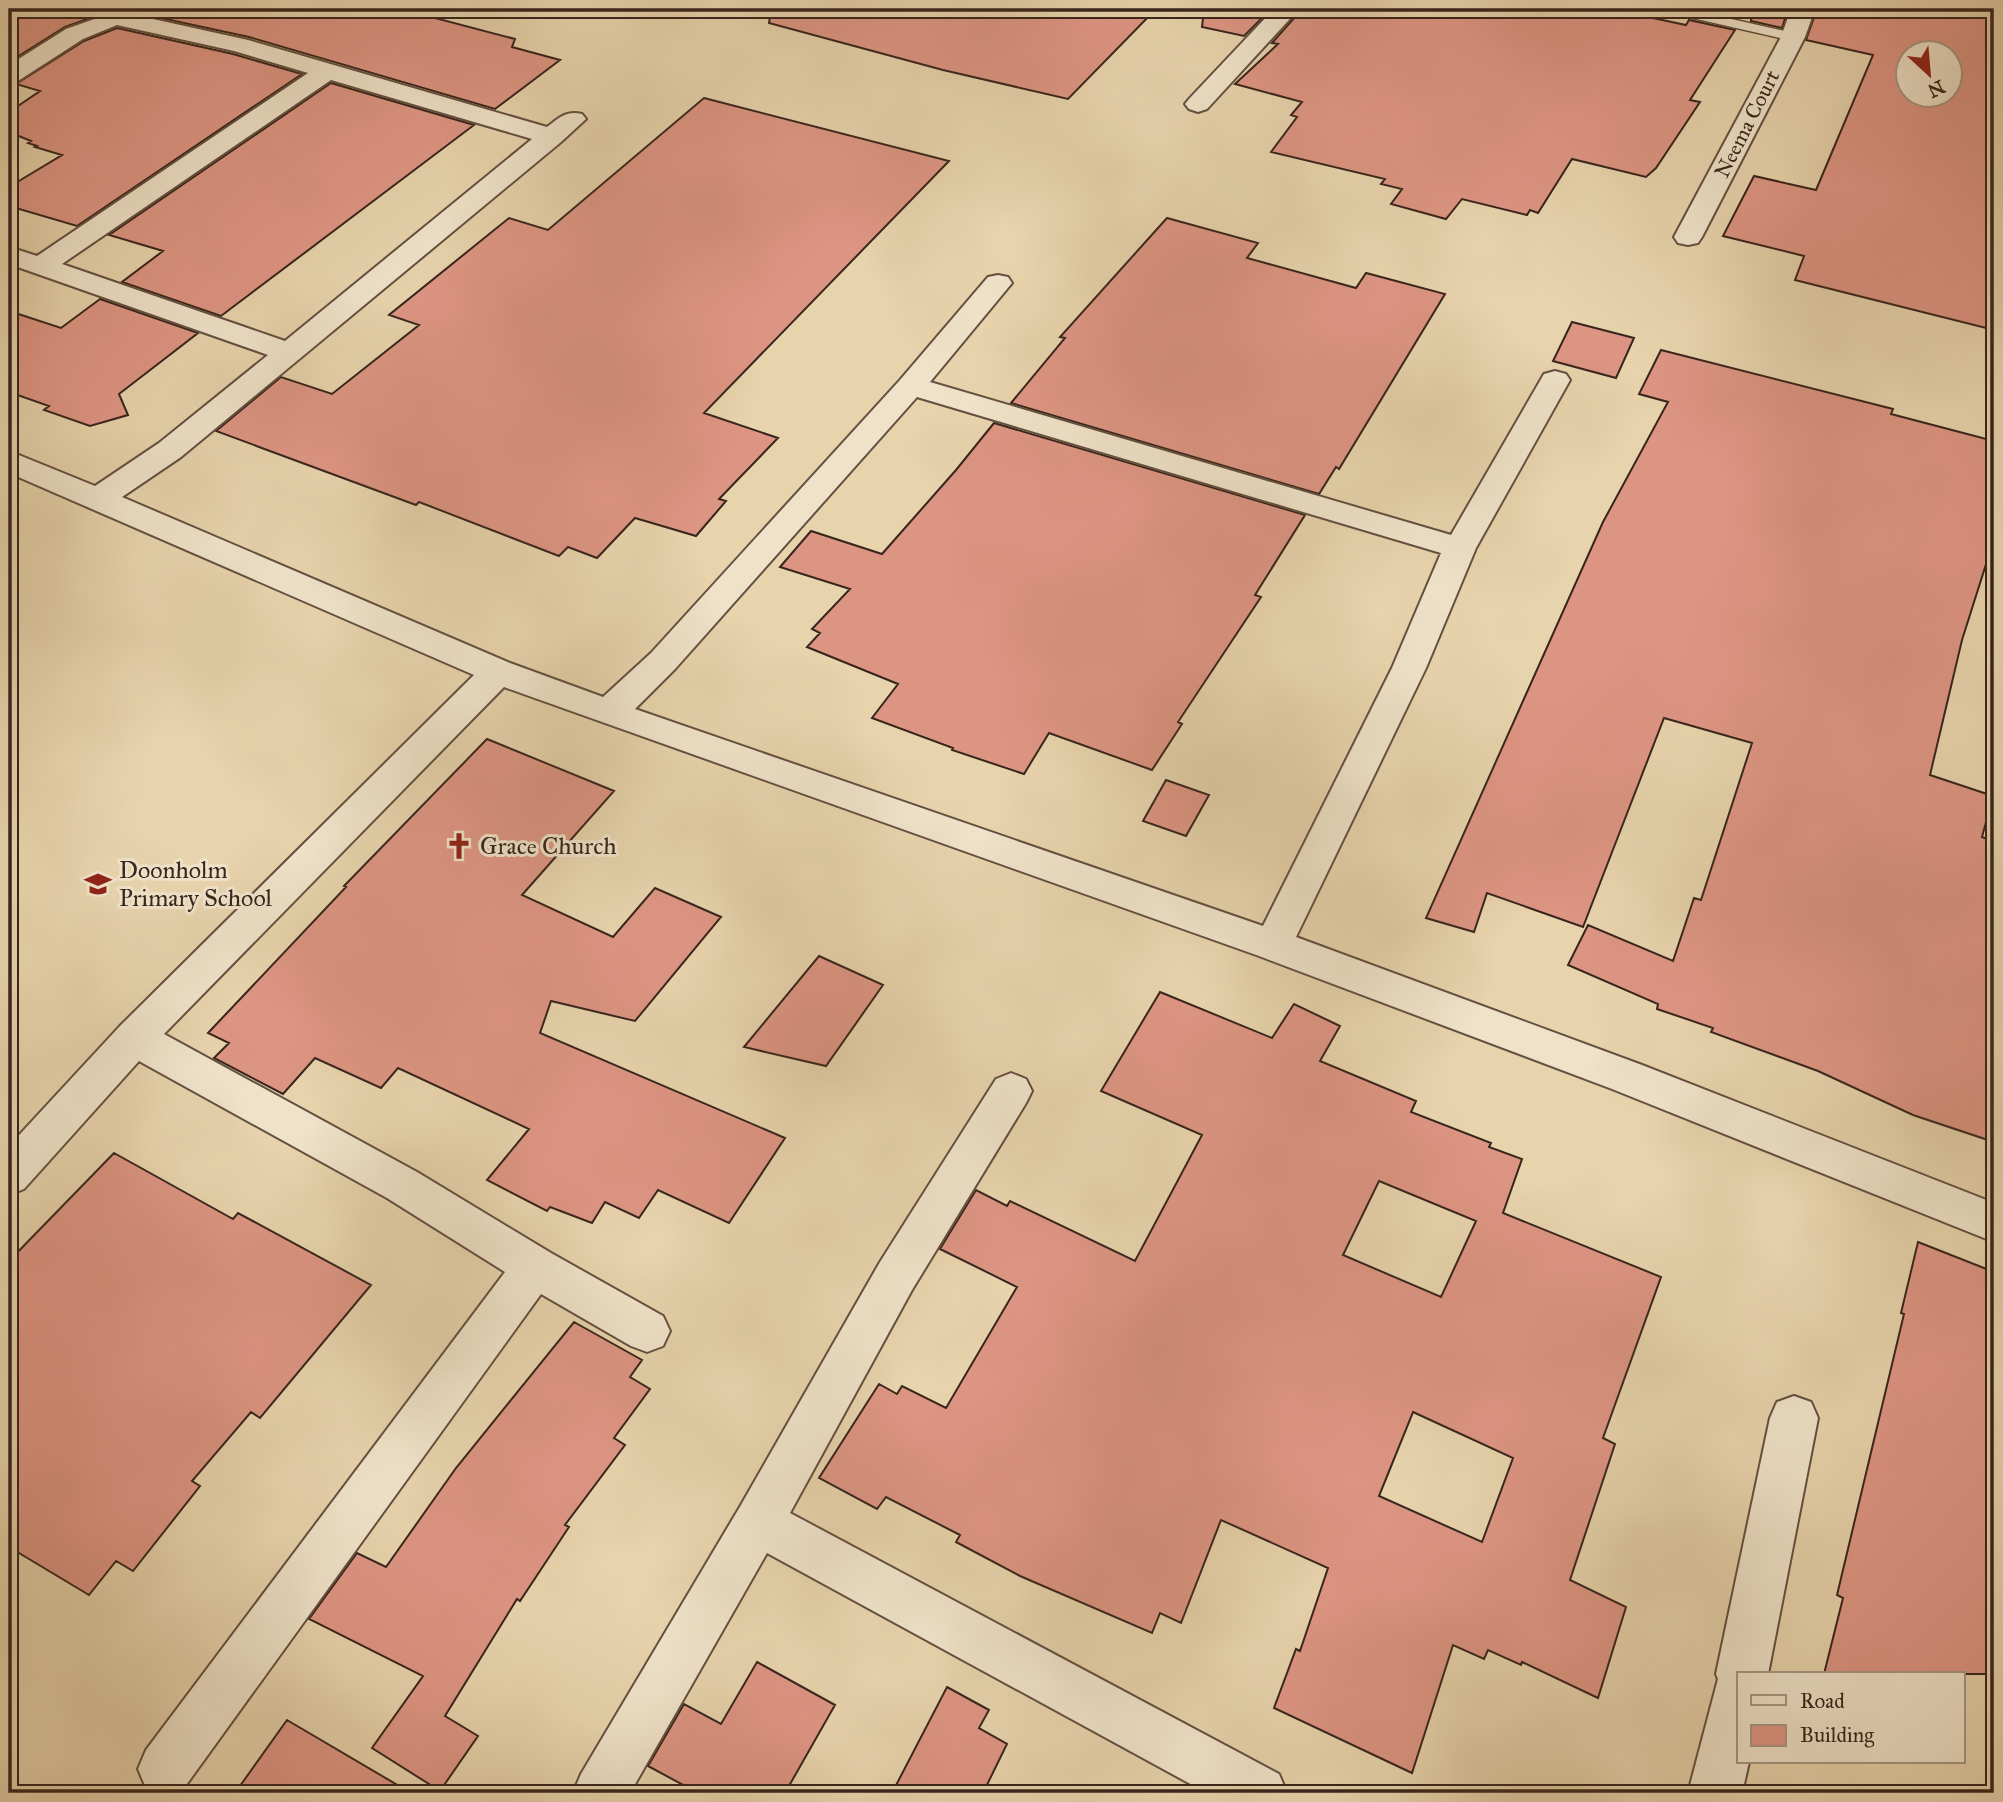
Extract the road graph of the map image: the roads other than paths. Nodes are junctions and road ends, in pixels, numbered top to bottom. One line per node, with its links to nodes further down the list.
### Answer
1 (1287, 9): 7 (street)
2 (1671, 9): 4 (lane)
3 (1803, 9): 4 (street, Neema Court)
4 (1793, 37): 8 (street, Neema Court)
5 (326, 72): 6 (street); 10 (street); 12 (street)
6 (9, 76)
7 (1198, 104)
8 (1688, 237)
9 (9, 255): 10 (street)
10 (42, 265): 12 (street)
11 (998, 283): 14 (street)
12 (289, 352): 16 (street)
13 (1555, 380): 17 (street)
14 (911, 386): 17 (street); 19 (street)
15 (9, 461): 16 (street)
16 (99, 498): 18 (street)
17 (1460, 548): 20 (street)
18 (498, 672): 19 (street); 21 (street)
19 (609, 713): 20 (street)
20 (1273, 945): 24 (street)
21 (134, 1038): 23 (street); 25 (street)
22 (1011, 1091): 28 (street)
23 (9, 1176)
24 (1994, 1223)
25 (535, 1267): 26 (street); 31 (street)
26 (647, 1331)
27 (1794, 1418): 29 (street)
28 (758, 1522): 32 (street); 33 (street)
29 (1742, 1672)
30 (1737, 1700): 34 (street)
31 (164, 1769)
32 (600, 1793)
33 (1260, 1793)
34 (1715, 1793)

